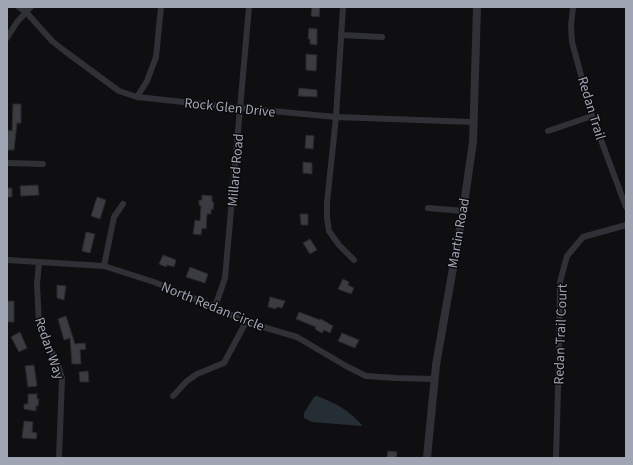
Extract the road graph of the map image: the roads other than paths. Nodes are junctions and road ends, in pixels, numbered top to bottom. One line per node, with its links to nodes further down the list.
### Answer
1 (18, 7): 8 (street, Rock Glen Drive)
2 (31, 7): 8 (street)
3 (160, 7): 12 (street)
4 (249, 7): 13 (street, Millard Road)
5 (343, 7): 9 (street)
6 (477, 7): 16 (street, Martin Road)
7 (573, 7): 14 (street, Redan Trail)
8 (26, 12): 11 (street); 12 (street, Rock Glen Drive)
9 (341, 35): 10 (street); 15 (street)
10 (382, 37)
11 (7, 38)
12 (137, 97): 13 (street, Rock Glen Drive)
13 (240, 108): 15 (street, Rock Glen Drive); 29 (street, Millard Road)
14 (592, 116): 17 (street); 21 (street, Redan Trail)
15 (336, 117): 16 (street, Rock Glen Drive); 26 (street)
16 (473, 122): 23 (street, Martin Road)
17 (548, 131)
18 (7, 163): 19 (street)
19 (43, 164)
20 (123, 204): 28 (street)
21 (626, 207)
22 (428, 208): 23 (street)
23 (463, 210): 31 (street, Martin Road)
24 (626, 225): 35 (street, Redan Trail Court)
25 (7, 260): 27 (street, North Redan Circle)
26 (354, 260)
27 (39, 263): 28 (street, North Redan Circle); 33 (street, Redan Way)
28 (104, 266): 29 (street, North Redan Circle)
29 (215, 307): 30 (street, North Redan Circle)
30 (246, 322): 31 (street, North Redan Circle); 32 (street)
31 (434, 379): 34 (street, Martin Road)
32 (173, 396)
33 (60, 458)
34 (427, 458)
35 (556, 458)

